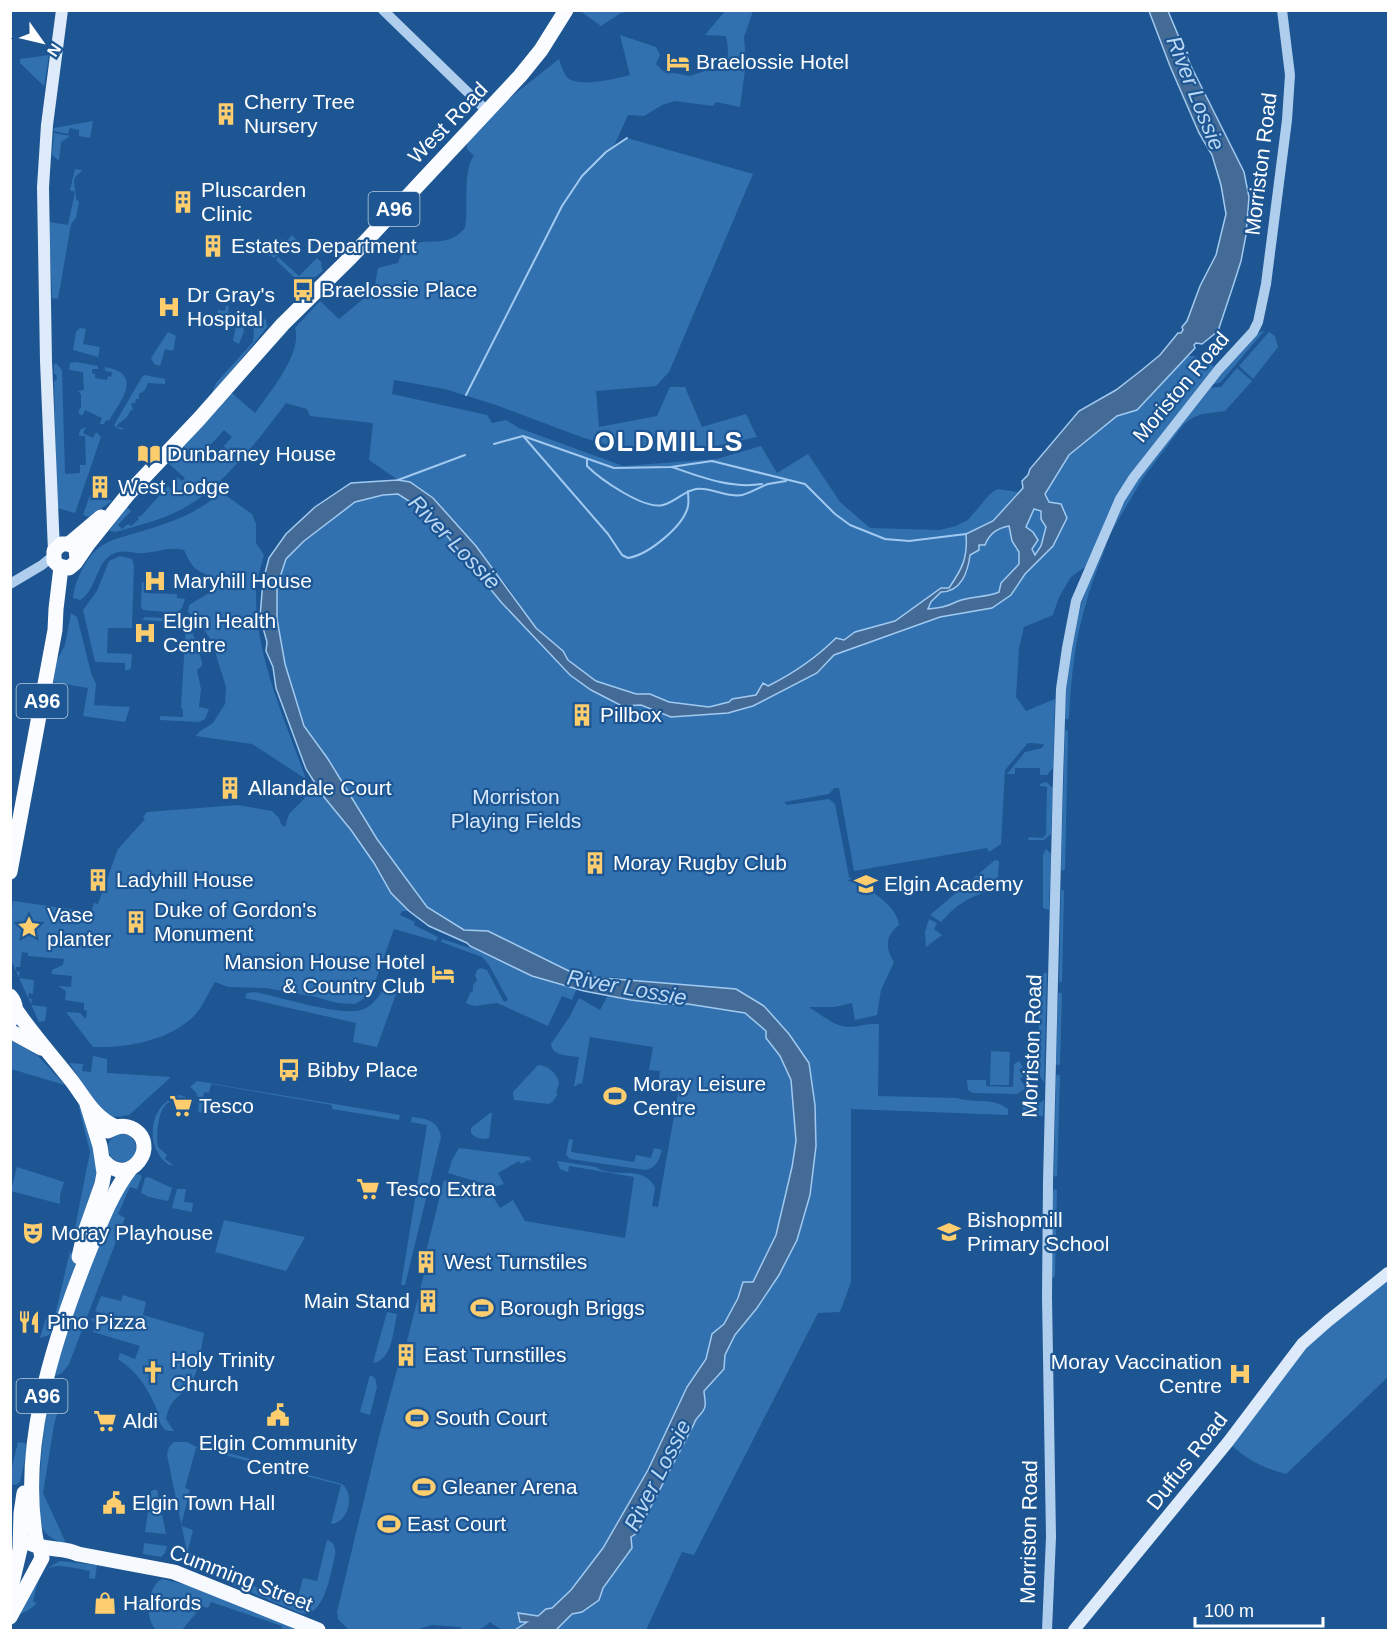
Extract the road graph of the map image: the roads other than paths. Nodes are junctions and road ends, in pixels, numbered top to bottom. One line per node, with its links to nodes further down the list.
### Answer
1 (62, 10): 8 (main road)
2 (383, 10): 5 (street)
3 (566, 10): 5 (highway, West Road / A96)
4 (1282, 10): 6 (street, Morriston Road)
5 (488, 111): 8 (highway, West Road / A96)
6 (1258, 322): 7 (street, Moriston Road)
7 (1134, 477): 32 (street, Morriston Road)
8 (65, 556): 9 (street); 10 (street); 12 (highway, A96); 13 (highway, A96)
9 (42, 571): 10 (street); 12 (street)
10 (30, 572): 11 (street)
11 (10, 584)
12 (60, 588): 13 (highway, A96)
13 (55, 630): 14 (highway, A96)
14 (10, 872)
15 (12, 1004): 17 (highway, A96)
16 (10, 1031): 17 (highway, A96)
17 (46, 1050): 18 (highway, A96)
18 (87, 1104): 19 (highway, A96); 20 (highway, A96)
19 (116, 1127): 20 (highway); 21 (highway, A96)
20 (102, 1153): 21 (highway); 23 (highway, A96)
21 (131, 1168): 23 (highway, A96)
22 (1389, 1273): 33 (main road, Duffus Road)
23 (77, 1281): 24 (highway, A96)
24 (33, 1465): 25 (highway, A96); 26 (highway, A96)
25 (38, 1545): 26 (highway); 27 (main road, Cumming Street); 28 (highway, A96)
26 (19, 1553): 28 (highway); 29 (highway, A96)
27 (78, 1554): 28 (main road, Cumming Street); 31 (main road, Cumming Street)
28 (39, 1564): 30 (highway)
29 (10, 1592)
30 (10, 1617)
31 (318, 1630)
32 (1047, 1630)
33 (1074, 1630)

